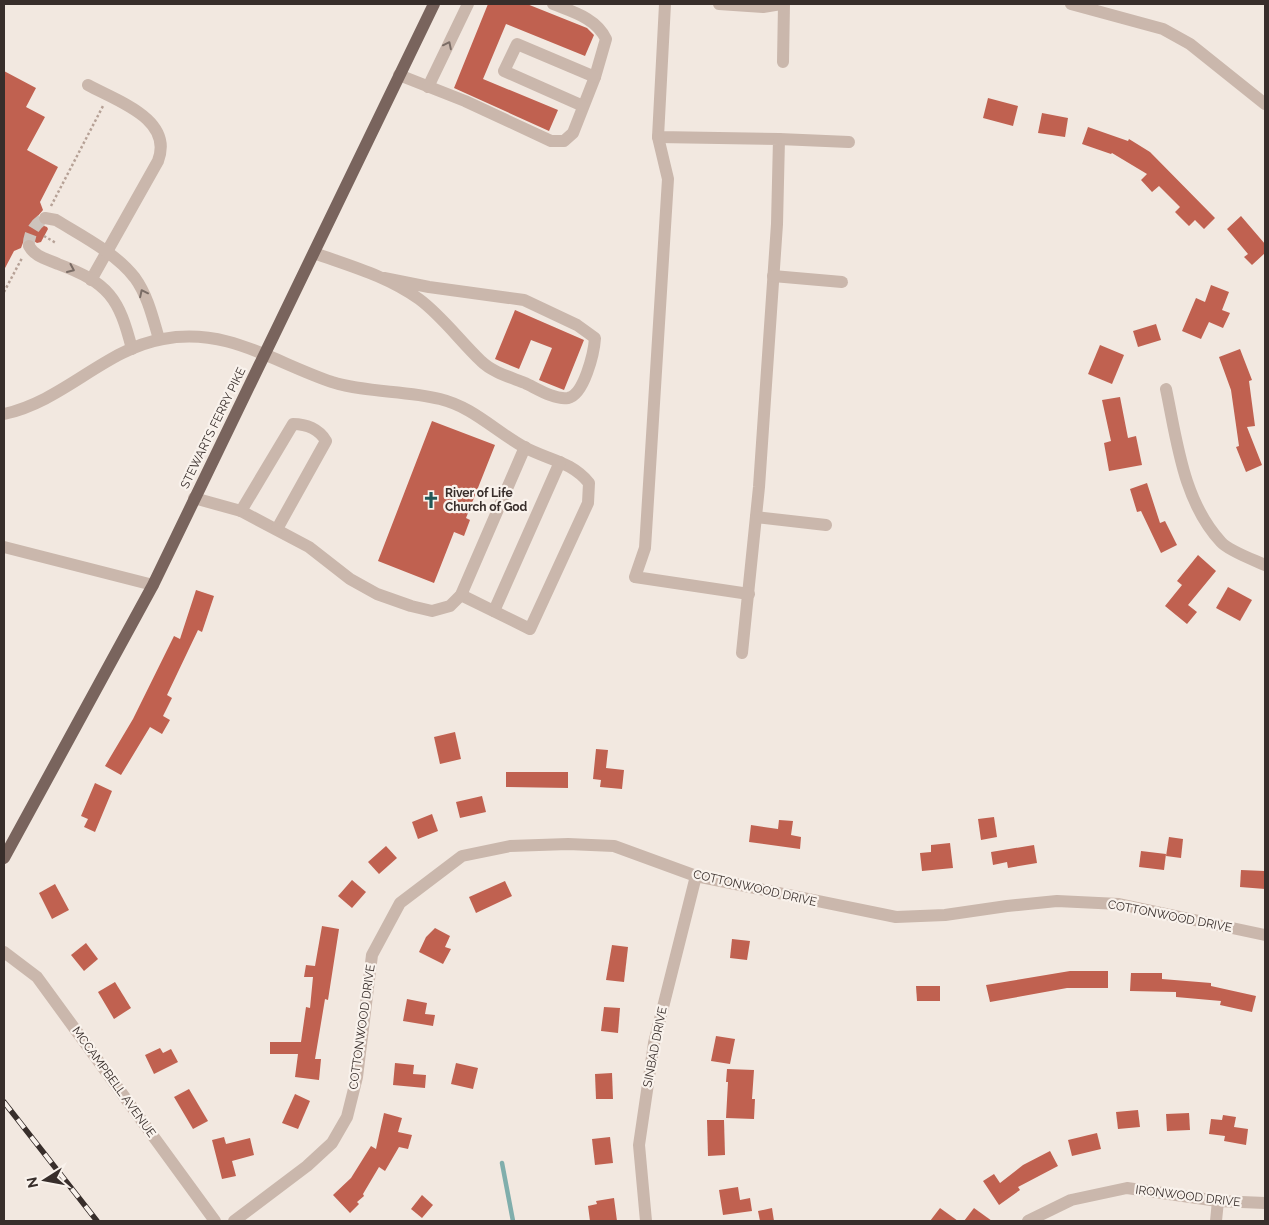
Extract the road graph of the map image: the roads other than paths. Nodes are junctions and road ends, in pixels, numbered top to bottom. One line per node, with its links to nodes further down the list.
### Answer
1 (434, 4): 10 (main road, STEWARTS FERRY PIKE)
2 (468, 4): 13 (street, one-way to 2)
3 (553, 4): 11 (street)
4 (665, 4): 16 (street)
5 (719, 4): 8 (street)
6 (783, 4): 8 (street); 9 (street)
7 (1071, 4): 14 (street)
8 (738, 5)
9 (783, 62)
10 (399, 75): 13 (street); 22 (main road, STEWARTS FERRY PIKE)
11 (595, 77): 15 (street); 15 (street)
12 (88, 85): 21 (street)
13 (428, 87): 15 (street)
14 (1265, 104)
15 (583, 106)
16 (658, 137): 17 (street); 42 (street)
17 (779, 139): 18 (street); 23 (street)
18 (849, 142)
19 (45, 218): 21 (street)
20 (29, 246): 25 (street, one-way to 25)
21 (106, 253): 25 (street); 27 (street, one-way to 21)
22 (314, 253): 24 (street); 29 (main road, STEWARTS FERRY PIKE)
23 (774, 276): 26 (street); 36 (street)
24 (384, 278): 24 (street)
25 (92, 280): 28 (street)
26 (842, 282)
27 (159, 340): 28 (street); 29 (street)
28 (132, 349): 31 (street)
29 (265, 353): 32 (street); 34 (main road, STEWARTS FERRY PIKE)
30 (1166, 389): 40 (street)
31 (4, 414)
32 (525, 448): 33 (street); 43 (street)
33 (560, 462): 44 (street); 44 (street)
34 (194, 498): 35 (street); 41 (main road, STEWARTS FERRY PIKE)
35 (242, 511): 38 (street); 38 (street)
36 (756, 517): 37 (street); 42 (street)
37 (826, 525)
38 (277, 529): 43 (street)
39 (4, 547): 41 (street)
40 (1265, 566)
41 (153, 585): 46 (main road, STEWARTS FERRY PIKE)
42 (749, 594): 45 (street)
43 (461, 595): 44 (street)
44 (494, 611)
45 (742, 652)
46 (4, 858)
47 (696, 876): 48 (street, COTTONWOOD DRIVE); 53 (street, COTTONWOOD DRIVE); 54 (street, SINBAD DRIVE)
48 (1265, 935)
49 (4, 952): 52 (street, MCCAMPBELL AVENUE)
50 (1218, 1201): 51 (street, IRONWOOD DRIVE); 55 (street, IRONWOOD DRIVE); 56 (street)
51 (1265, 1203)
52 (215, 1221)
53 (234, 1221)
54 (646, 1221)
55 (1028, 1221)
56 (1216, 1221)

